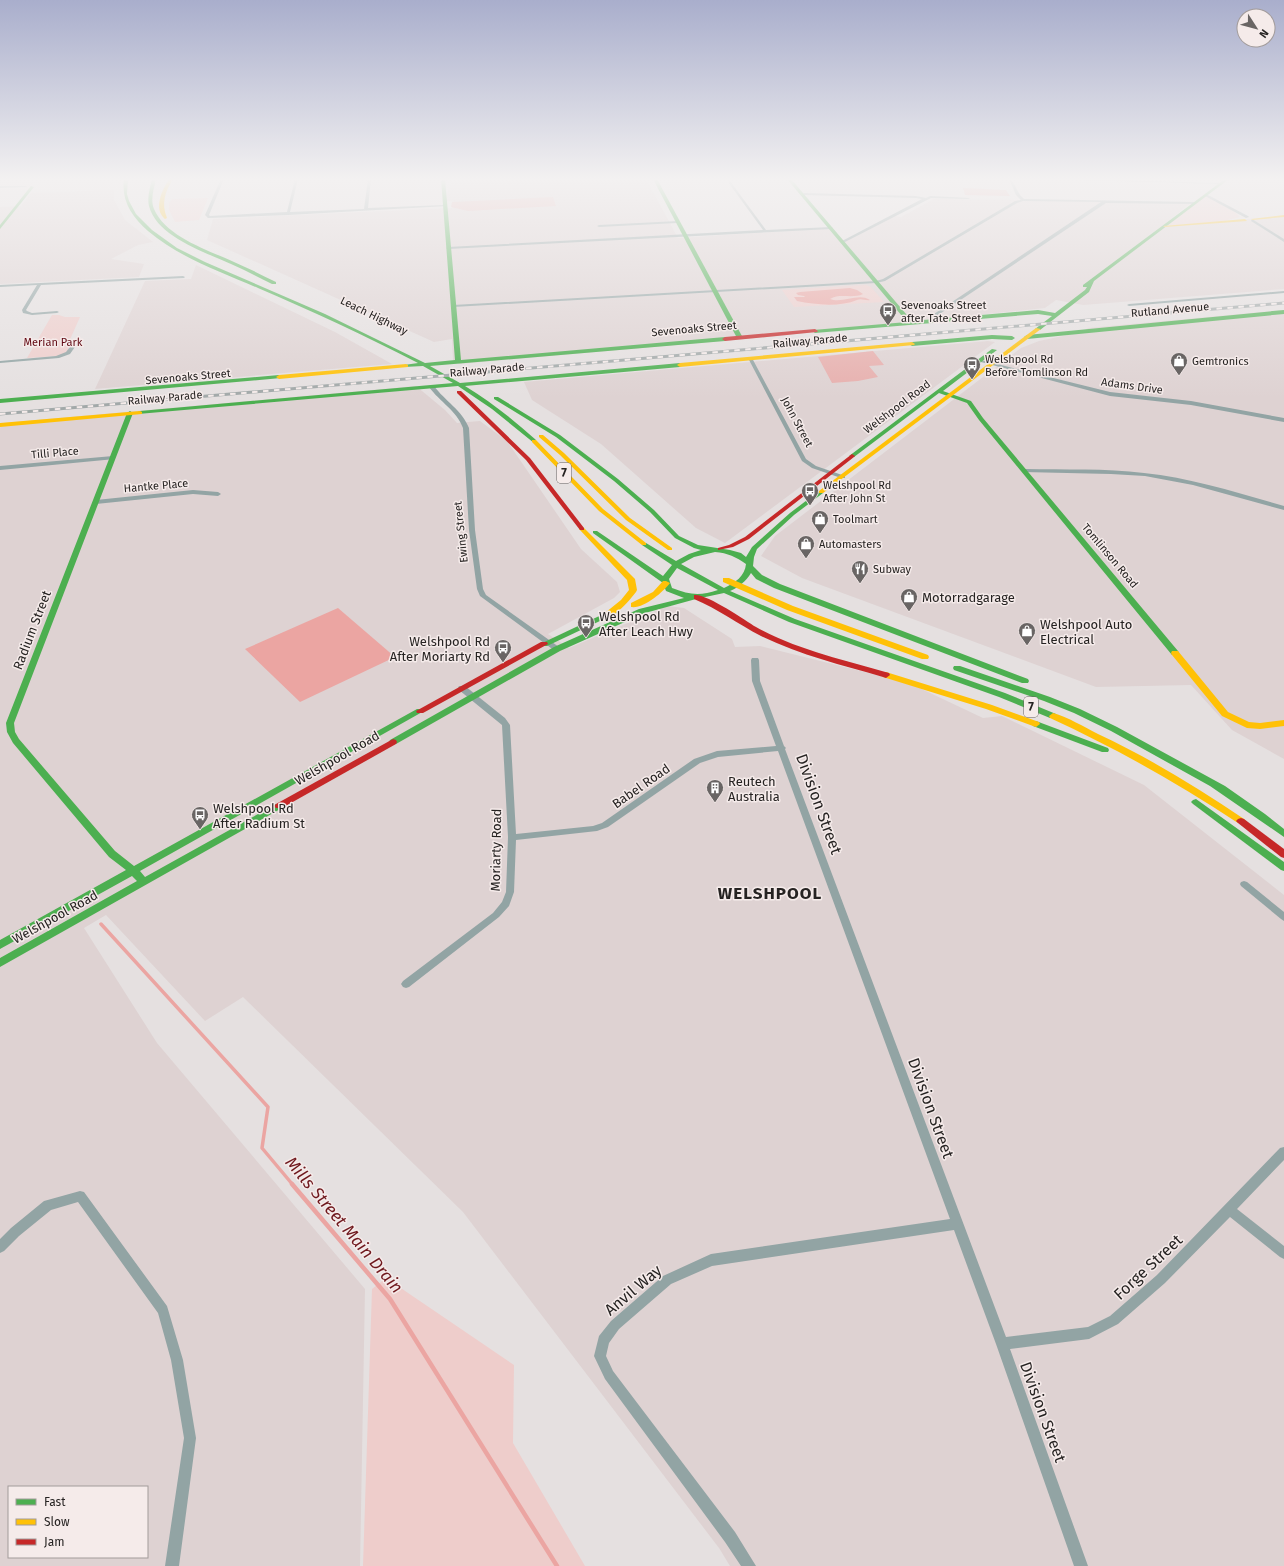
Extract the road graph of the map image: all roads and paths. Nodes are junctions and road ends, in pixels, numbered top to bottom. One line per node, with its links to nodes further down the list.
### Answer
1 (185, 252): 9 (main road, 7)
2 (208, 252): 41 (main road, Leach Highway / 7)
3 (448, 252): 17 (main road)
4 (693, 252): 14 (main road)
5 (851, 252): 11 (main road)
6 (931, 252): 11 (street)
7 (1030, 252): 21 (street)
8 (1131, 252): 20 (main road, Welshpool Road)
9 (197, 259): 24 (main road, 7); 33 (main road)
10 (183, 277): 12 (street)
11 (876, 282): 14 (street); 22 (main road)
12 (40, 284): 13 (street); 18 (street)
13 (0, 286)
14 (716, 291): 17 (street); 27 (main road)
15 (1284, 292): 16 (street)
16 (1129, 305)
17 (453, 306): 35 (main road)
18 (57, 312)
19 (1284, 312): 25 (main road, Rutland Avenue)
20 (1050, 315): 21 (main road, Sevenoaks Street); 23 (main road, Welshpool Road); 28 (main road, Welshpool Road)
21 (939, 321): 22 (main road, Sevenoaks Street)
22 (911, 323): 27 (main road, Sevenoaks Street)
23 (1039, 328): 25 (main road, Rutland Avenue); 26 (main road, Welshpool Road)
24 (356, 331): 33 (main road); 39 (main road, 7)
25 (1059, 333): 26 (main road, Rutland Avenue)
26 (1027, 337): 37 (main road, Welshpool Road)
27 (740, 338): 35 (main road, Sevenoaks Street)
28 (1012, 338): 29 (main road, Railway Parade); 31 (main road, Welshpool Road)
29 (977, 339): 31 (main road, Railway Parade); 32 (main road, Railway Parade)
30 (75, 344): 36 (street)
31 (1003, 344): 34 (main road, Welshpool Road)
32 (750, 358): 38 (main road, Railway Parade); 51 (street, John Street)
33 (406, 360): 39 (main road)
34 (979, 360): 37 (street, Adams Drive); 42 (main road, Welshpool Road)
35 (458, 361): 40 (main road, Sevenoaks Street)
36 (0, 362)
37 (991, 363): 42 (main road, Welshpool Road); 46 (street, Adams Drive)
38 (432, 387): 45 (main road, Railway Parade); 64 (street, Ewing Street)
39 (461, 389): 53 (main road); 79 (main road, 7)
40 (120, 393): 43 (main road, Sevenoaks Street); 44 (main road)
41 (489, 394): 57 (main road, 7); 58 (main road, 7)
42 (941, 395): 50 (main road, Tomlinson Road); 51 (main road, Welshpool Road); 52 (main road, Welshpool Road)
43 (0, 401)
44 (0, 406)
45 (130, 413): 47 (main road, Railway Parade); 48 (main road, Radium Street)
46 (1284, 420)
47 (0, 424)
48 (113, 458): 49 (street, Tilli Place); 55 (main road, Radium Street)
49 (0, 468)
50 (1024, 471): 56 (street); 73 (main road, Tomlinson Road)
51 (830, 472): 52 (street, John Street); 57 (main road, Welshpool Road)
52 (842, 477): 59 (main road, Welshpool Road)
53 (548, 484): 61 (main road); 63 (main road, 7)
54 (218, 494): 55 (street, Hantke Place)
55 (96, 502): 78 (main road, Radium Street)
56 (1284, 508)
57 (716, 550): 59 (main road); 61 (main road, Welshpool Road)
58 (694, 564)
59 (749, 564): 62 (main road, Welshpool Road); 75 (main road, 7)
60 (718, 576): 67 (main road)
61 (666, 582): 62 (main road); 63 (main road, Welshpool Road)
62 (696, 598): 65 (main road, Welshpool Road); 80 (main road, 7)
63 (604, 617): 64 (main road, Welshpool Road)
64 (548, 642): 65 (street, Ewing Street); 70 (main road, Welshpool Road)
65 (557, 649): 69 (main road, Welshpool Road)
66 (755, 660): 74 (street, Division Street)
67 (933, 660)
68 (947, 664): 75 (main road, 7)
69 (516, 672): 70 (main road); 72 (main road, Welshpool Road)
70 (480, 678): 71 (main road, Welshpool Road)
71 (462, 688): 72 (street, Moriarty Road); 81 (main road, Welshpool Road)
72 (472, 696): 77 (street, Moriarty Road); 83 (main road, Welshpool Road)
73 (1284, 723)
74 (782, 748): 77 (street, Babel Road); 92 (street, Division Street)
75 (1222, 788): 76 (main road, 7)
76 (1284, 834)
77 (512, 837): 89 (street, Moriarty Road)
78 (112, 854): 81 (main road, Radium Street); 82 (main road, Radium Street)
79 (1284, 854)
80 (1284, 867)
81 (134, 871): 82 (main road, Welshpool Road); 83 (main road, Radium Street)
82 (123, 877): 85 (main road, Radium Street); 87 (main road, Welshpool Road)
83 (144, 882): 85 (main road, Welshpool Road)
84 (1244, 884): 86 (street)
85 (133, 888): 88 (main road, Welshpool Road)
86 (1284, 917)
87 (0, 946)
88 (0, 963)
89 (406, 984)
90 (1284, 1152): 91 (street, Forge Street)
91 (1229, 1210): 94 (street); 95 (street, Forge Street)
92 (957, 1224): 95 (street, Division Street); 97 (street, Anvil Way)
93 (0, 1247): 96 (street)
94 (1284, 1253)
95 (1002, 1344): 98 (street, Division Street)
96 (172, 1566)
97 (749, 1566)
98 (1081, 1566)

